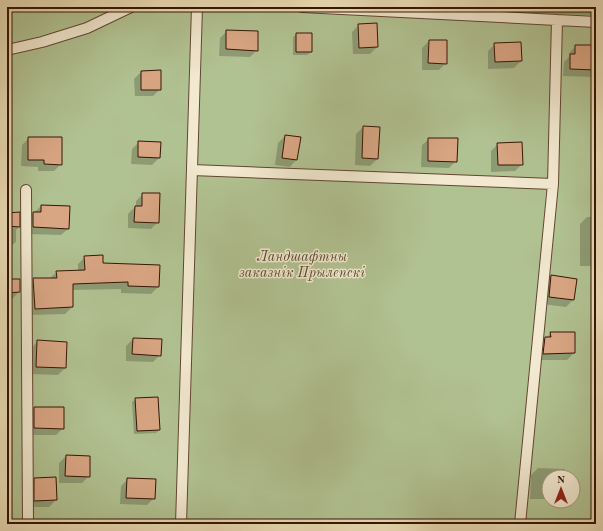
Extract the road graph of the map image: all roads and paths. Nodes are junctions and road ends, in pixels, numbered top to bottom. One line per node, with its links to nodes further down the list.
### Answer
1 (131, 7): 6 (lane)
2 (197, 7): 7 (lane)
3 (302, 7): 4 (lane)
4 (557, 20): 5 (lane); 8 (lane)
5 (596, 22)
6 (7, 50)
7 (192, 170): 8 (lane); 11 (lane)
8 (553, 184): 12 (lane)
9 (26, 190): 10 (lane)
10 (28, 524)
11 (181, 524)
12 (520, 524)

